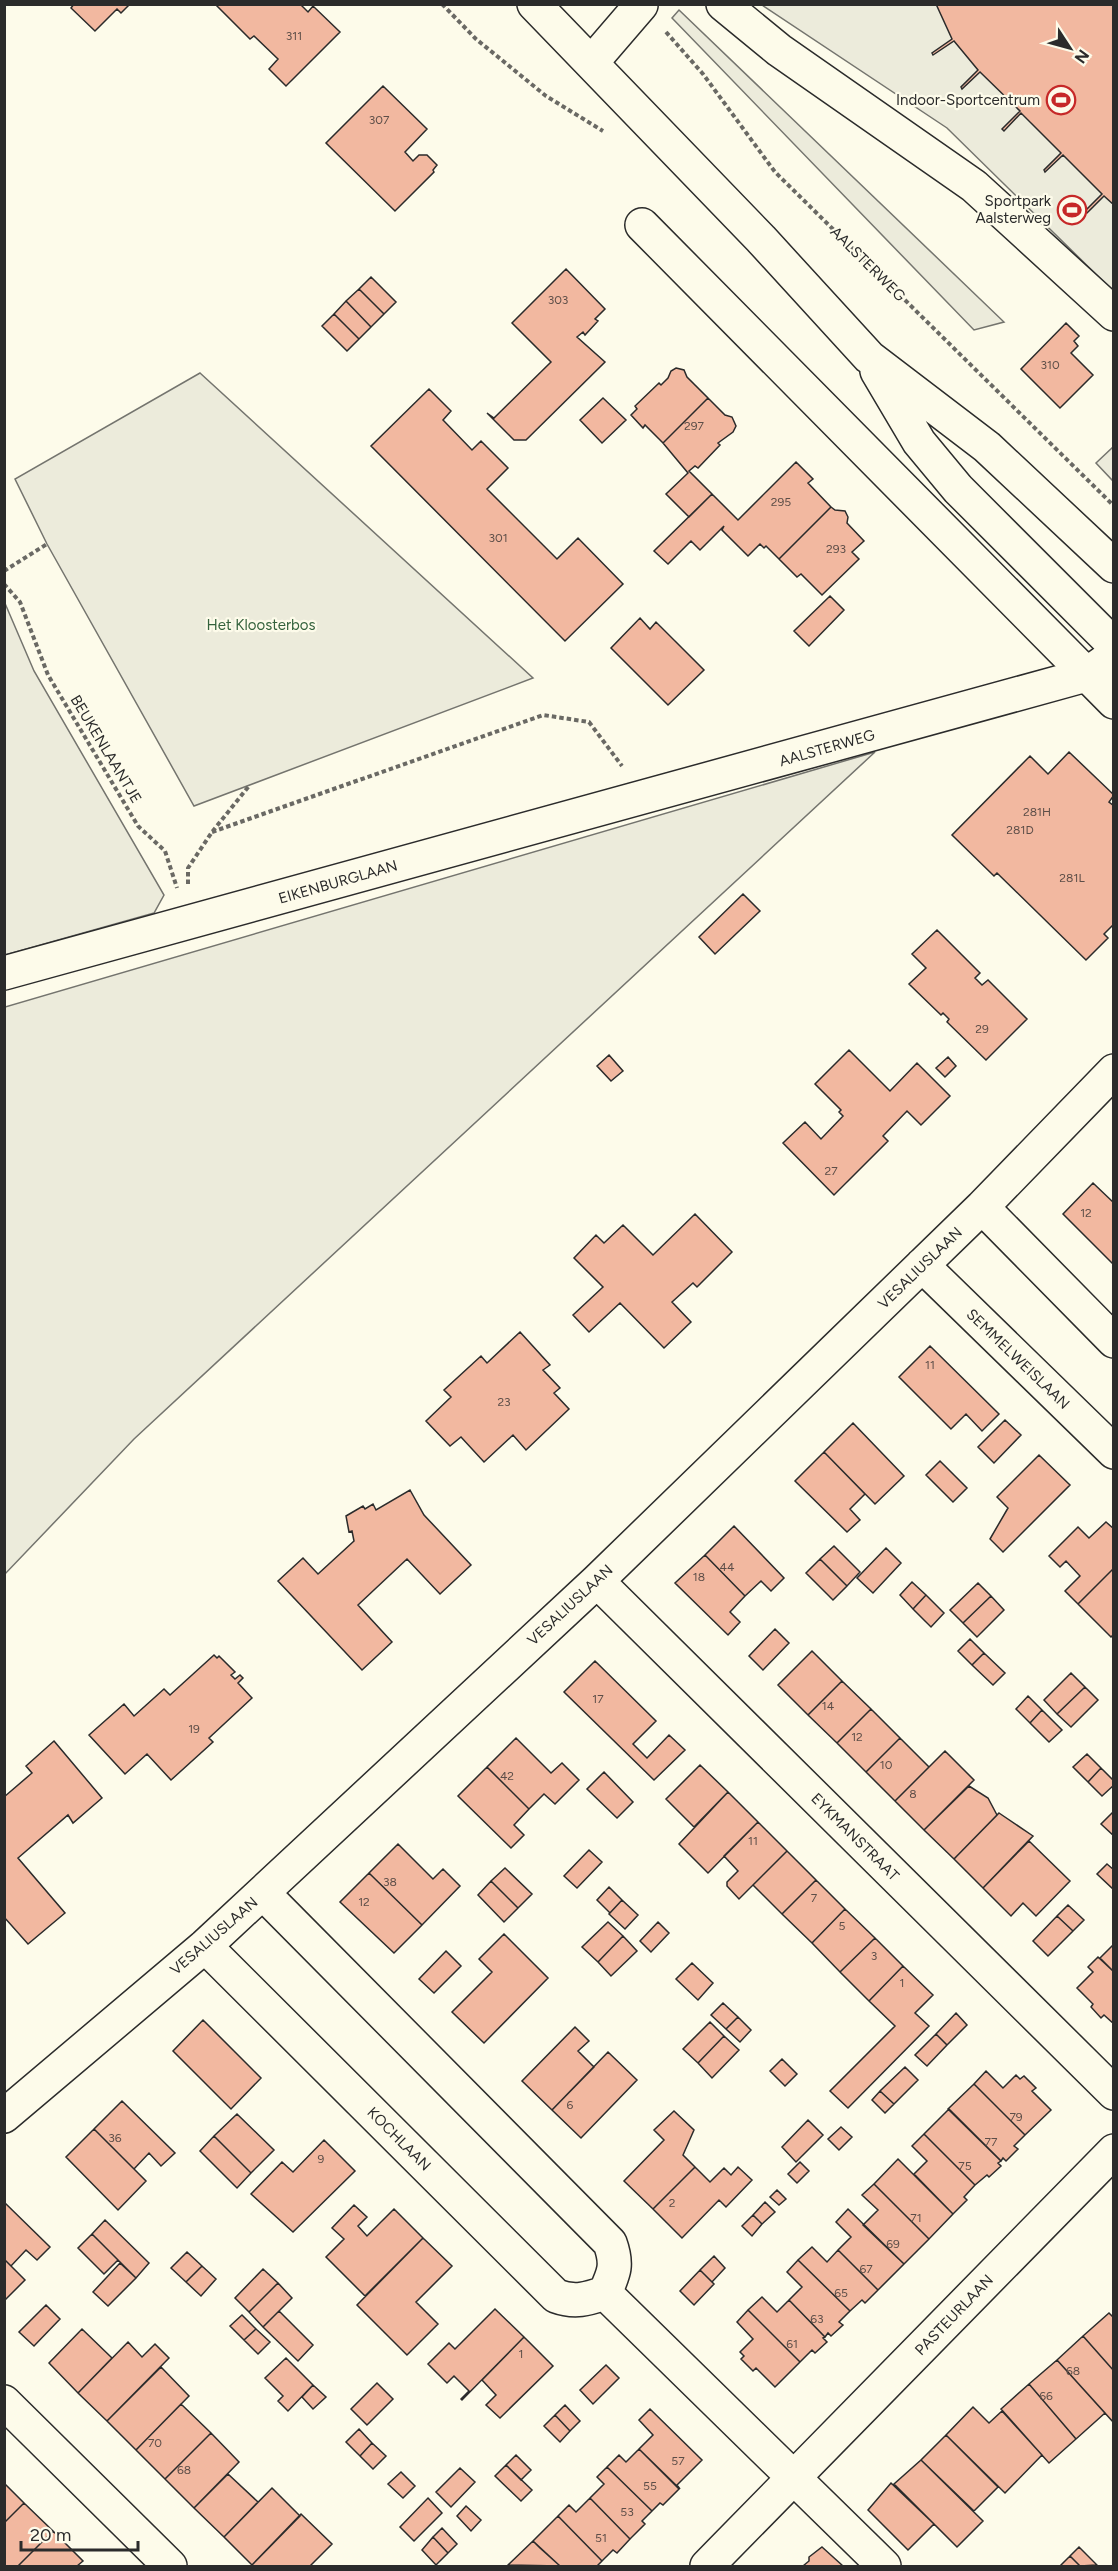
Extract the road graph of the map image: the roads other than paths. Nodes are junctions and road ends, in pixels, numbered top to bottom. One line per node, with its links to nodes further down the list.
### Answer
1 (534, 4): 4 (street)
2 (723, 4): 6 (street)
3 (641, 5): 4 (street)
4 (592, 62): 7 (street)
5 (642, 225): 11 (street)
6 (1113, 314)
7 (868, 357): 8 (street); 9 (street)
8 (1113, 566)
9 (1113, 645)
10 (1113, 655): 11 (street, AALSTERWEG)
11 (1086, 675): 12 (street); 13 (street, AALSTERWEG)
12 (1113, 702)
13 (658, 794): 14 (street, EIKENBURGLAAN)
14 (4, 973)
15 (1113, 1071): 16 (street, VESALIUSLAAN)
16 (982, 1207): 17 (street, VESALIUSLAAN); 18 (street)
17 (922, 1265): 19 (street, SEMMELWEISLAAN); 20 (street, VESALIUSLAAN)
18 (1113, 1341)
19 (1113, 1452)
20 (597, 1581): 21 (street, VESALIUSLAAN); 23 (street, EYKMANSTRAAT)
21 (263, 1893): 22 (street, VESALIUSLAAN); 26 (street)
22 (205, 1946): 24 (street, VESALIUSLAAN); 26 (street, KOCHLAAN)
23 (1113, 2093)
24 (4, 2116)
25 (1113, 2151): 28 (street, PASTEURLAAN)
26 (605, 2293): 28 (street)
27 (4, 2402): 29 (street)
28 (794, 2479): 30 (street, PASTEURLAAN); 31 (street)
29 (170, 2566)
30 (706, 2566)
31 (884, 2566)

